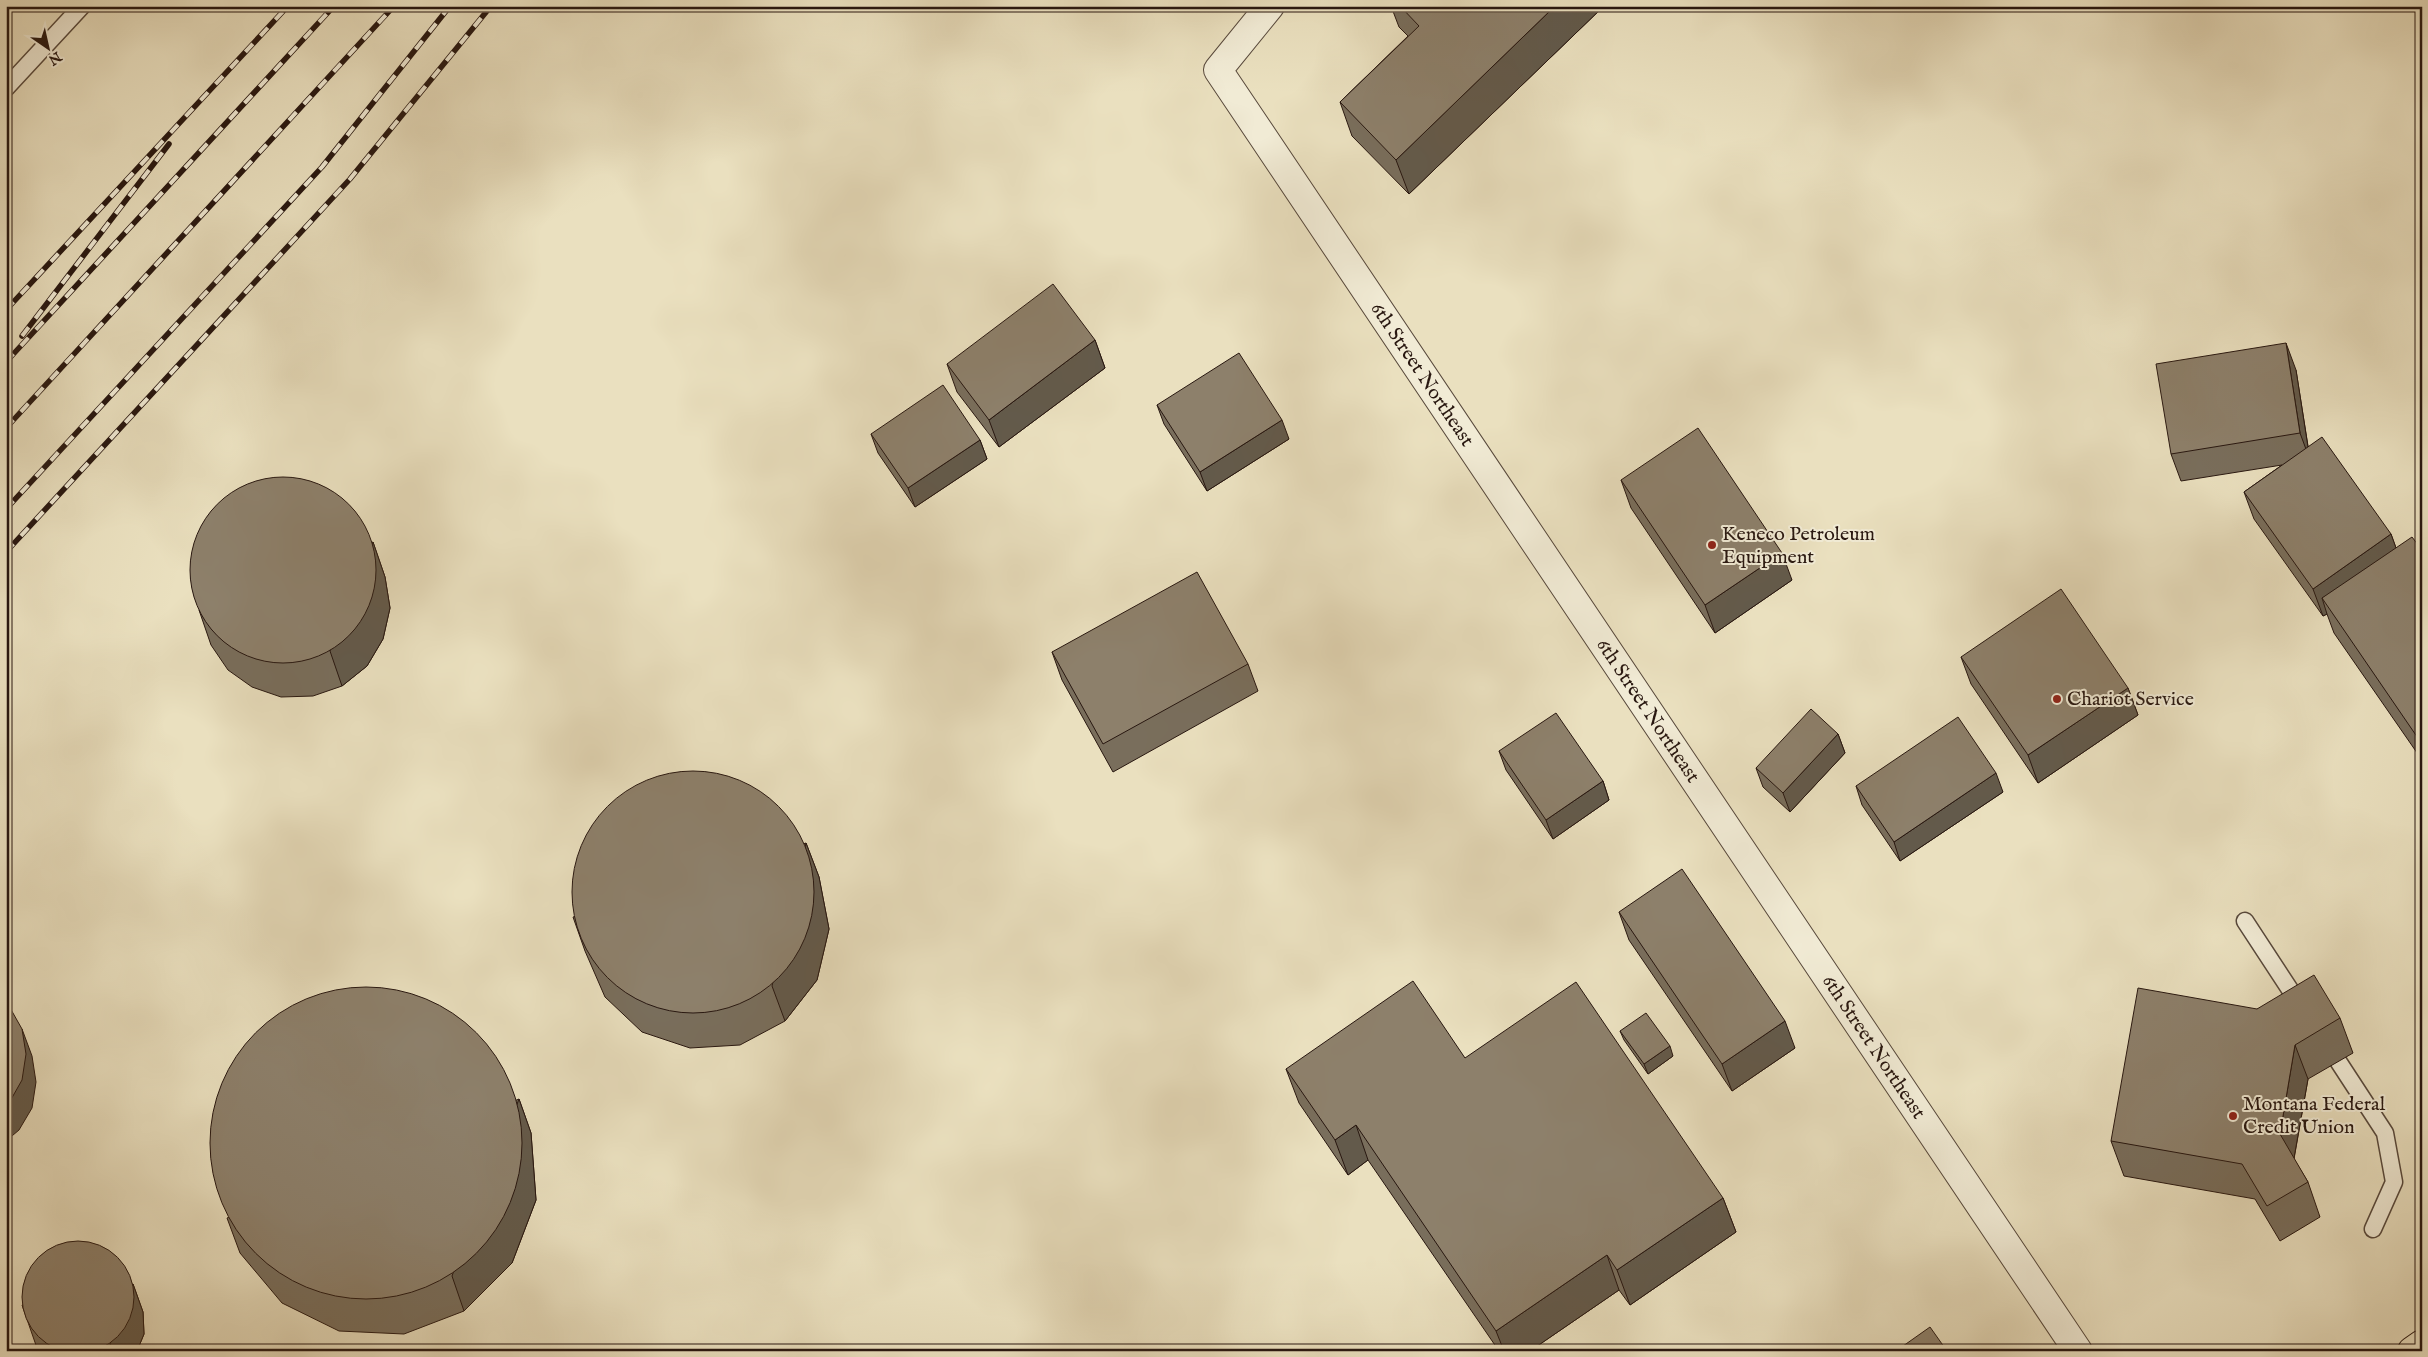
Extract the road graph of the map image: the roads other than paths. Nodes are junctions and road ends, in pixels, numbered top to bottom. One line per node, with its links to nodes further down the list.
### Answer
1 (82, 6): 3 (lane)
2 (1270, 6): 9 (street, 6th Street Northeast)
3 (6, 88)
4 (2245, 921): 5 (lane)
5 (2311, 1020)
6 (2338, 1061): 7 (lane)
7 (2373, 1228)
8 (2422, 1344): 10 (highway)
9 (2078, 1351)
10 (2412, 1351)

